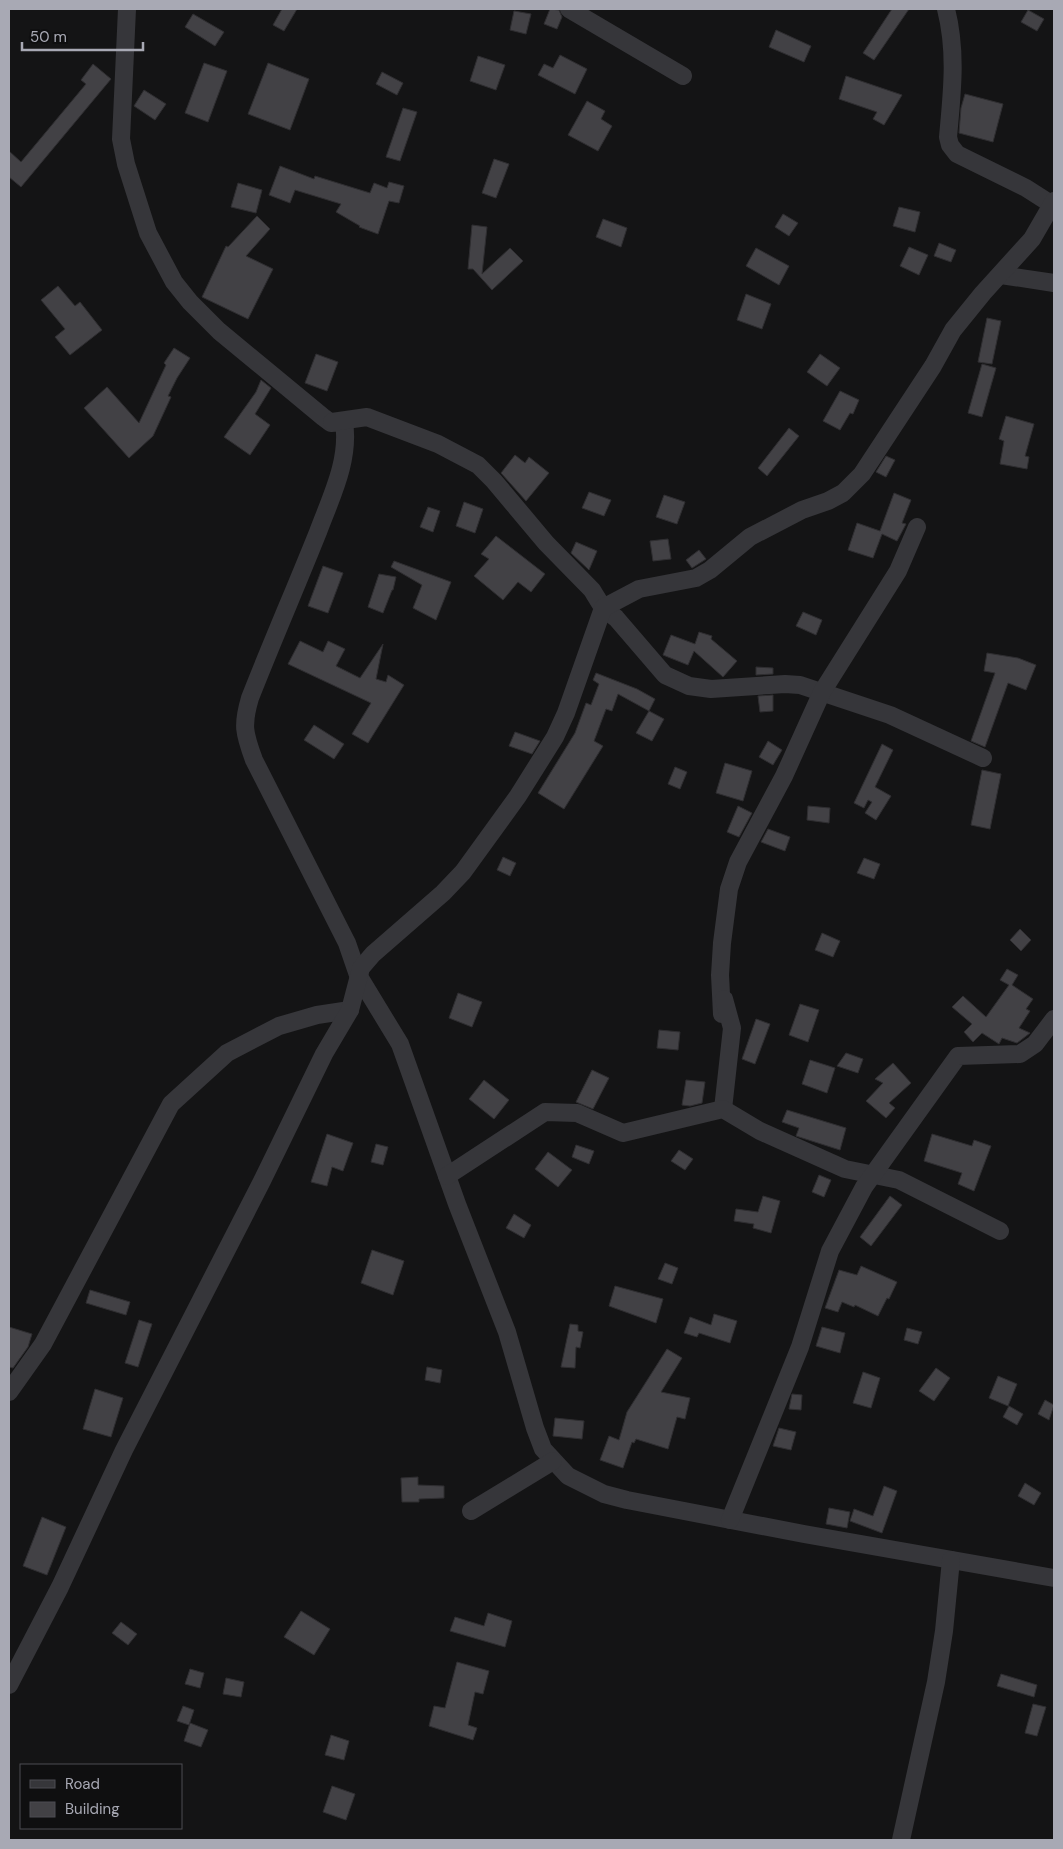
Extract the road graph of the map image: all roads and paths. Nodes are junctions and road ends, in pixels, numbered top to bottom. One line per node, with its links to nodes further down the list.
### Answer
1 (127, 9): 8 (street)
2 (569, 9): 4 (street)
3 (946, 9): 5 (street)
4 (683, 76)
5 (1053, 203): 6 (street)
6 (1001, 275): 7 (street); 10 (street)
7 (1054, 283)
8 (331, 422): 10 (street); 13 (street)
9 (917, 526): 11 (street)
10 (603, 608): 11 (street); 13 (street)
11 (822, 692): 12 (street); 14 (street)
12 (983, 758)
13 (358, 975): 15 (street); 20 (street)
14 (721, 986): 16 (street); 18 (street)
15 (350, 1010): 22 (street); 28 (street)
16 (722, 1014)
17 (1054, 1019): 19 (street)
18 (723, 1109): 19 (street); 20 (street)
19 (874, 1175): 21 (street); 25 (street)
20 (447, 1176): 23 (street)
21 (1000, 1231)
22 (9, 1392)
23 (553, 1461): 24 (street); 25 (street)
24 (471, 1511)
25 (730, 1520): 26 (street)
26 (951, 1560): 27 (street); 29 (street)
27 (1054, 1578)
28 (9, 1685)
29 (901, 1840)

